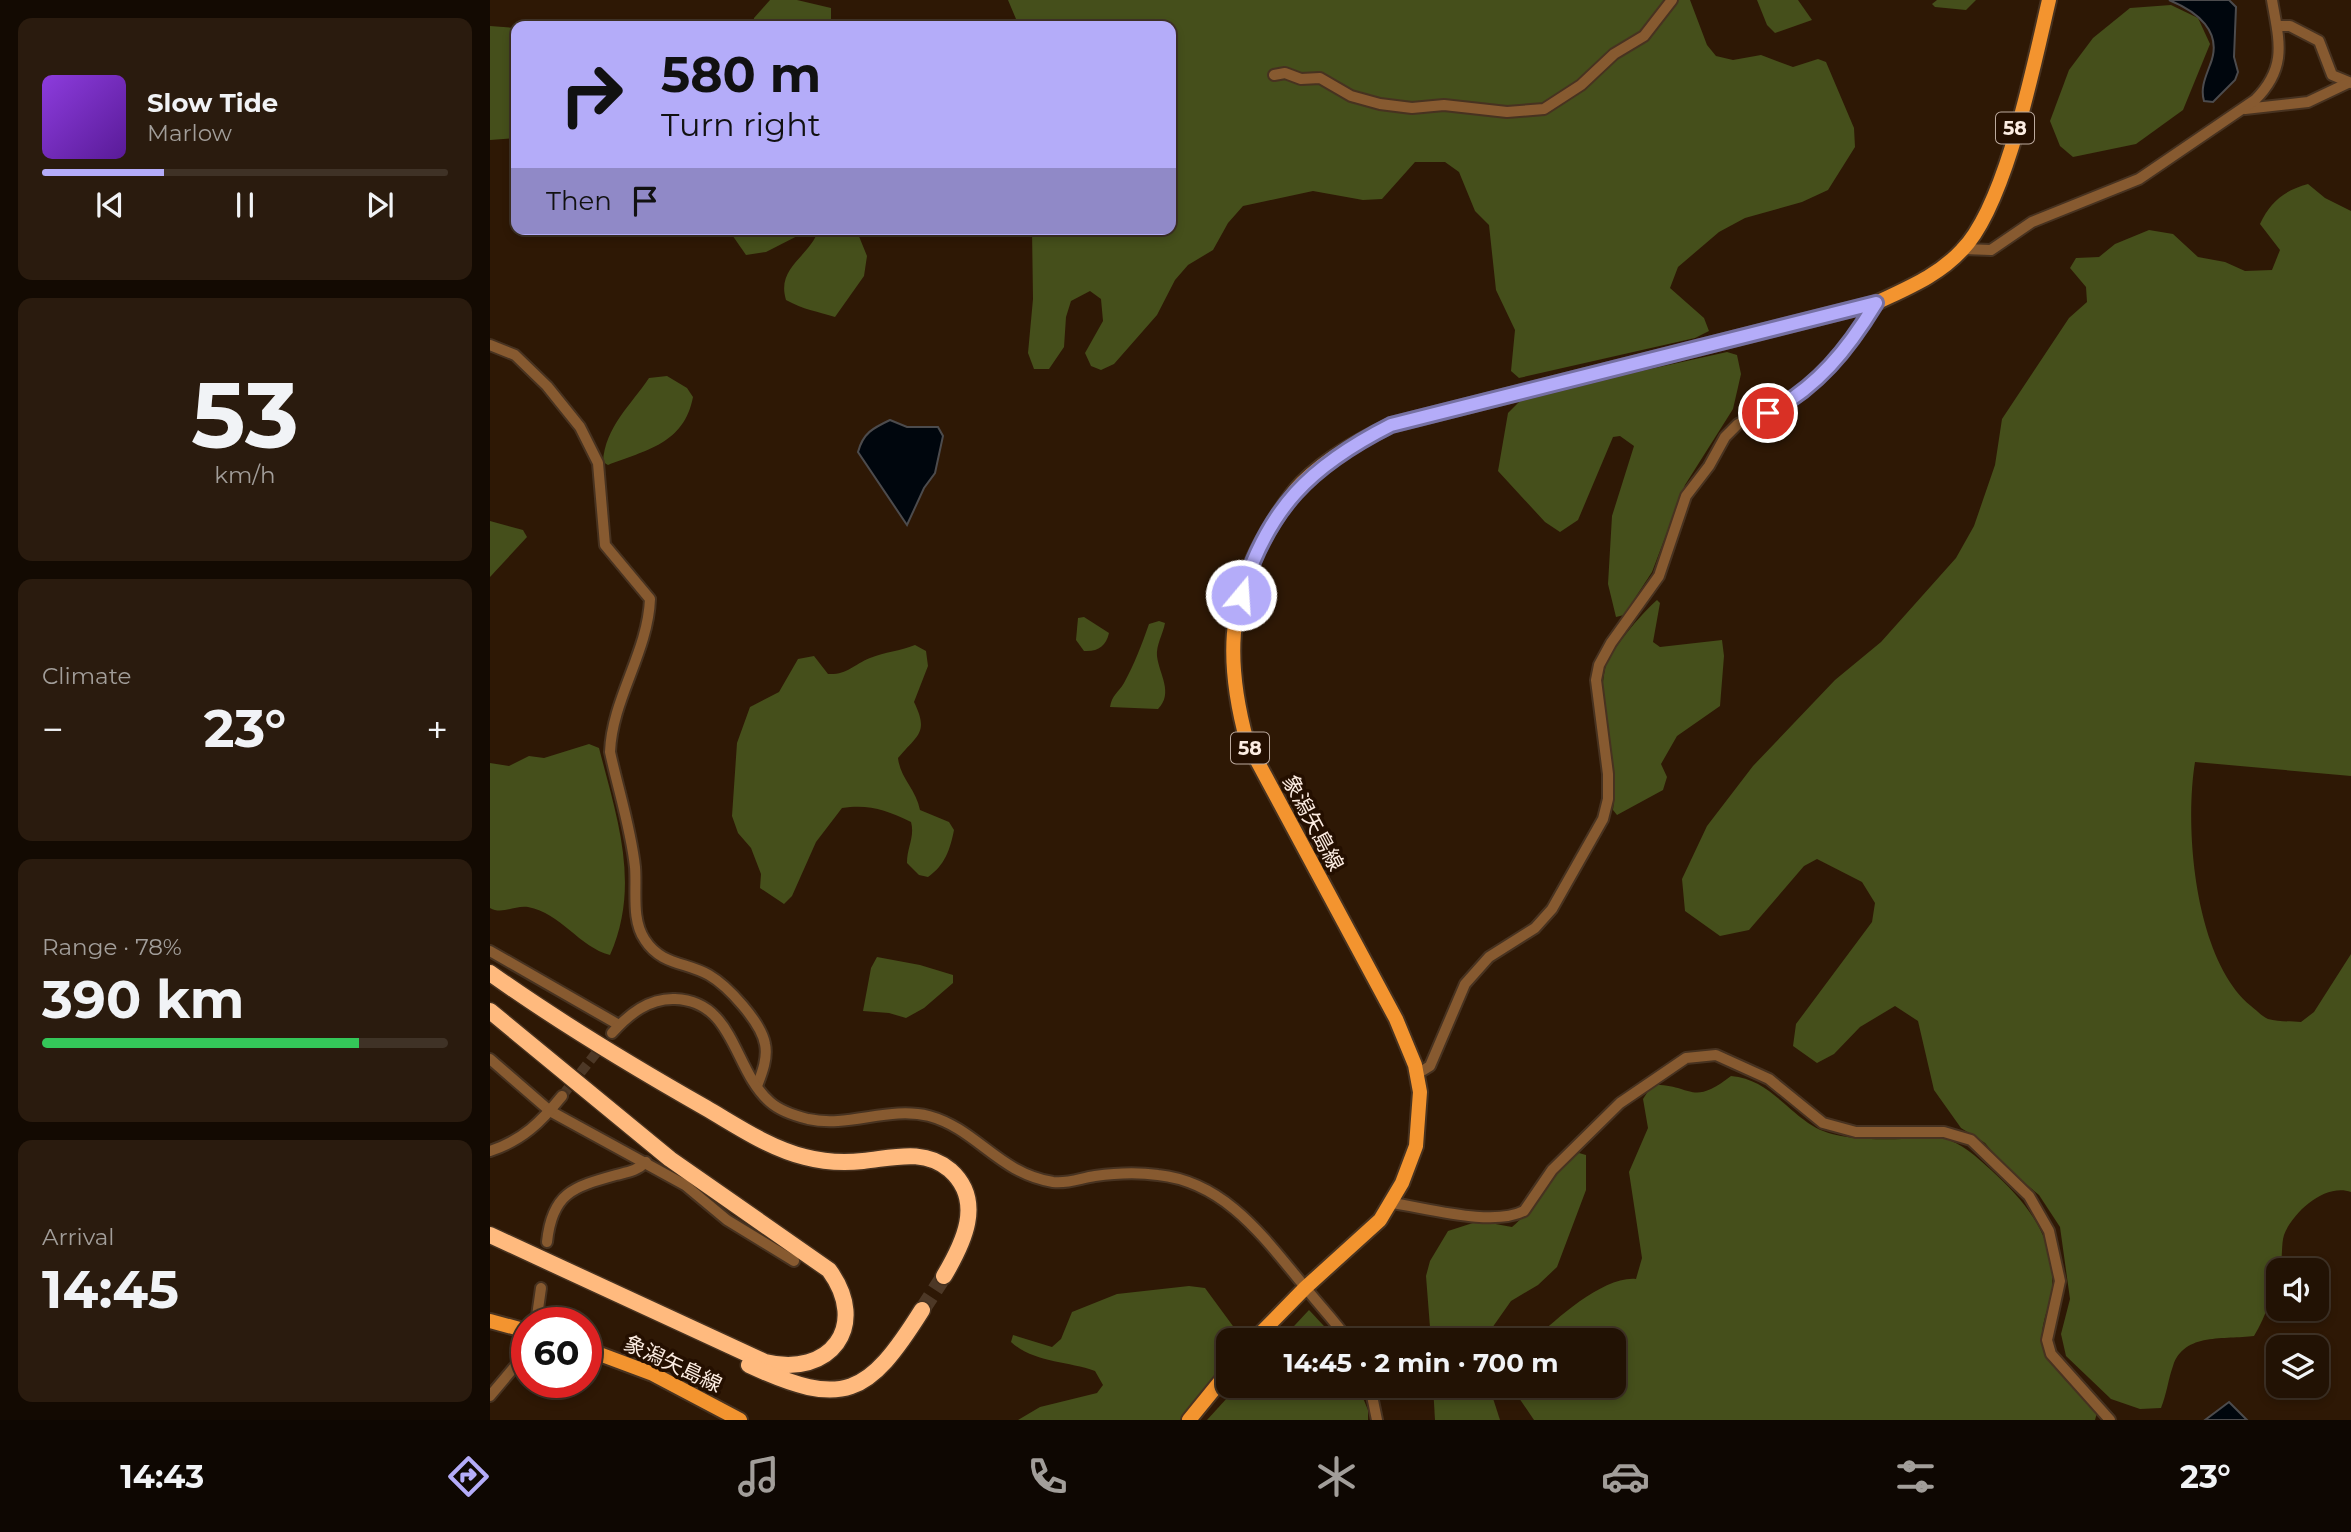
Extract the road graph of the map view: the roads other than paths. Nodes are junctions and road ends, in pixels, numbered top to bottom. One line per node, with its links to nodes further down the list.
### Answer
1 (1672, 0): 5 (street)
2 (2049, 0): 8 (main road, 象潟矢島線 / 58)
3 (2272, 0): 4 (street)
4 (2278, 26): 6 (street); 7 (street)
5 (1274, 75)
6 (2349, 83): 7 (street)
7 (2242, 110): 8 (street)
8 (1964, 249): 9 (main road, 象潟矢島線 / 58)
9 (1876, 303): 15 (street); 15 (main road, 象潟矢島線 / 58)
10 (490, 345): 16 (street)
11 (490, 951): 16 (street)
12 (490, 973): 26 (highway)
13 (490, 1011): 22 (highway)
14 (490, 1059): 18 (street)
15 (1417, 1074): 21 (main road, 象潟矢島線 / 58)
16 (757, 1086): 28 (street)
17 (562, 1096): 18 (street)
18 (550, 1111): 19 (street); 20 (street)
19 (490, 1151)
20 (646, 1162): 23 (street); 25 (street)
21 (1392, 1203): 28 (main road, 象潟矢島線 / 58); 43 (street)
22 (490, 1235)
23 (547, 1242)
24 (490, 1246): 30 (highway)
25 (794, 1261)
26 (944, 1276)
27 (541, 1288): 29 (street)
28 (1305, 1288): 33 (main road, 象潟矢島線 / 58); 34 (street)
29 (538, 1307)
30 (922, 1310)
31 (490, 1321): 32 (main road)
32 (511, 1327)
33 (1266, 1328)
34 (1338, 1328)
35 (602, 1355): 40 (main road, 象潟矢島線)
36 (511, 1371): 38 (street)
37 (1216, 1387): 41 (main road)
38 (490, 1396)
39 (1372, 1398): 42 (street)
40 (740, 1420)
41 (1189, 1420)
42 (1377, 1420)
43 (2110, 1420)

